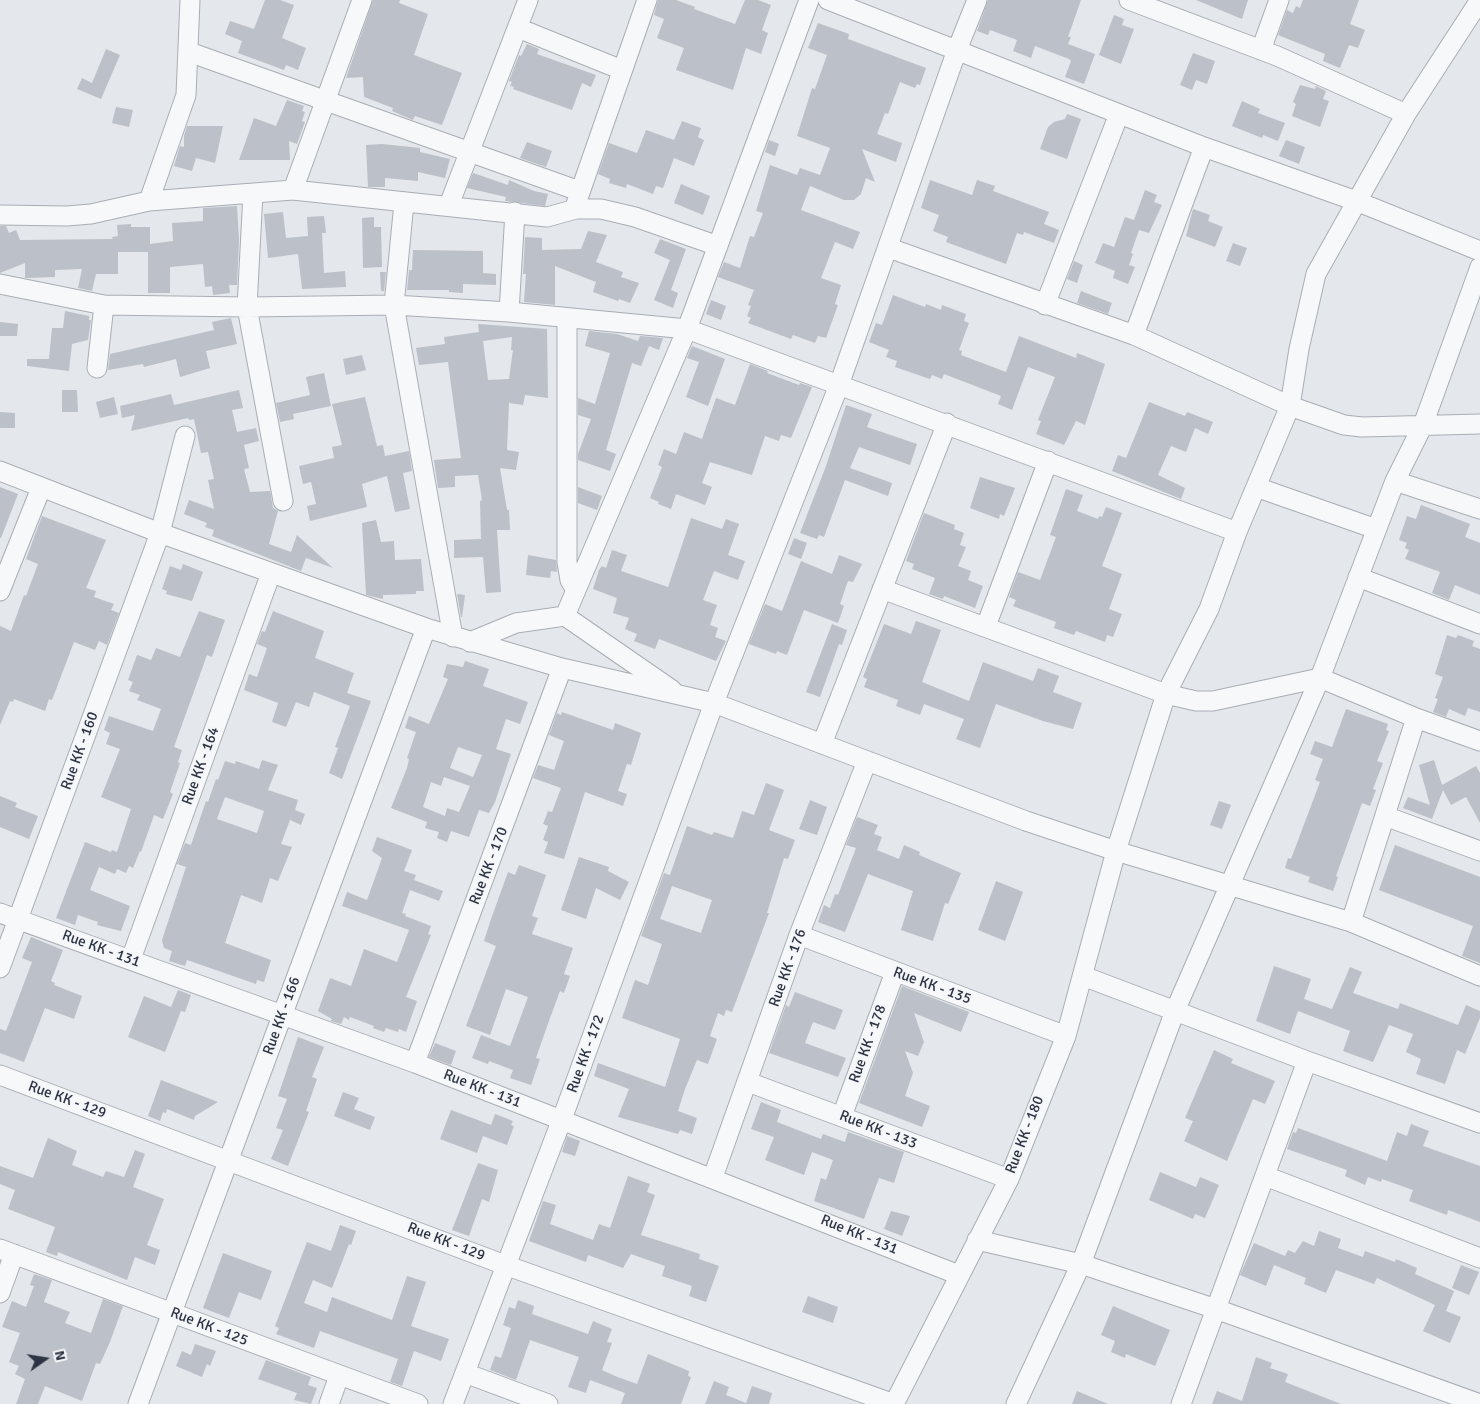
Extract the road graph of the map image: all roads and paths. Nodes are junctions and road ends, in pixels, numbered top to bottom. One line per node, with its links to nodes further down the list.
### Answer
1 (190, 0): 14 (street)
2 (362, 0): 16 (street)
3 (528, 0): 11 (street)
4 (647, 0): 15 (street)
5 (808, 0): 30 (street)
6 (828, 0): 12 (street)
7 (977, 0): 12 (street, Rue KK - 172)
8 (1129, 0): 13 (street)
9 (1279, 0): 13 (street)
10 (1480, 0): 18 (street, Rue KK - 180)
11 (518, 28): 15 (street); 20 (street)
12 (957, 50): 17 (street); 31 (street, Rue KK - 172)
13 (1261, 50): 18 (street)
14 (189, 52): 16 (street); 24 (street)
15 (622, 70): 23 (street)
16 (326, 101): 20 (street); 21 (street)
17 (1119, 114): 19 (street); 35 (street)
18 (1406, 114): 25 (street, Rue KK - 180)
19 (1204, 147): 25 (street); 42 (street)
20 (469, 153): 23 (street); 27 (street)
21 (293, 190): 22 (street); 26 (street)
22 (252, 193): 24 (street); 38 (street)
23 (577, 200): 28 (street); 30 (street)
24 (149, 201): 29 (street)
25 (1356, 201): 32 (street); 45 (street, Rue KK - 180)
26 (404, 203): 27 (street); 37 (street)
27 (450, 205): 28 (street)
28 (515, 212): 39 (street)
29 (0, 215)
30 (718, 246): 41 (street)
31 (889, 248): 35 (street); 44 (street, Rue KK - 172)
32 (1480, 251)
33 (1480, 267): 48 (street)
34 (0, 284): 36 (street)
35 (1045, 304): 42 (street)
36 (104, 305): 38 (street); 43 (street)
37 (394, 305): 38 (street); 39 (street); 69 (street)
38 (247, 307): 55 (street)
39 (509, 312): 40 (street)
40 (567, 318): 41 (street); 63 (street)
41 (687, 329): 44 (street); 63 (street)
42 (1134, 335): 45 (street)
43 (97, 368)
44 (840, 385): 46 (street); 74 (street, Rue KK - 172)
45 (1290, 406): 48 (street); 53 (street, Rue KK - 180)
46 (947, 423): 50 (street); 62 (street)
47 (1480, 424): 48 (street)
48 (1422, 425): 52 (street)
49 (185, 436): 59 (street, Rue KK - 160)
50 (1048, 461): 58 (street); 67 (street)
51 (0, 471): 54 (street)
52 (1395, 481): 56 (street); 57 (street)
53 (1256, 487): 57 (street); 58 (street, Rue KK - 180)
54 (41, 488): 59 (street); 64 (street)
55 (283, 500)
56 (1480, 510)
57 (1376, 529): 61 (street)
58 (1237, 532): 72 (street, Rue KK - 180)
59 (160, 533): 60 (street); 84 (street, Rue KK - 160)
60 (271, 573): 68 (street); 87 (street, Rue KK - 164)
61 (1358, 577): 66 (street); 71 (street)
62 (882, 589): 67 (street); 77 (street)
63 (576, 590): 65 (street)
64 (0, 591)
65 (565, 616): 69 (street); 73 (street)
66 (1480, 624)
67 (986, 626): 72 (street)
68 (426, 628): 69 (street); 93 (street, Rue KK - 166)
69 (462, 639): 70 (street)
70 (562, 668): 73 (street); 96 (street, Rue KK - 170)
71 (1320, 678): 72 (street); 75 (street); 82 (street)
72 (1166, 694): 80 (street, Rue KK - 180)
73 (679, 695): 74 (street)
74 (714, 703): 77 (street); 100 (street, Rue KK - 172)
75 (1416, 718): 76 (street); 79 (street)
76 (1480, 741)
77 (822, 744): 78 (street)
78 (867, 761): 80 (street); 86 (street, Rue KK - 176)
79 (1385, 816): 81 (street); 85 (street)
80 (1116, 851): 82 (street); 90 (street, Rue KK - 180)
81 (1480, 851)
82 (1229, 885): 85 (street); 92 (street)
83 (0, 913): 84 (street, Rue KK - 131)
84 (18, 920): 87 (street, Rue KK - 131); 88 (street, Rue KK - 160)
85 (1351, 922): 91 (street)
86 (799, 935): 89 (street, Rue KK - 135); 98 (street, Rue KK - 176)
87 (131, 960): 93 (street, Rue KK - 131)
88 (0, 968)
89 (895, 972): 94 (street, Rue KK - 135); 99 (street, Rue KK - 178)
90 (1083, 976): 92 (street); 94 (street, Rue KK - 180)
91 (1480, 976)
92 (1175, 1011): 95 (street); 109 (street)
93 (282, 1016): 96 (street, Rue KK - 131); 102 (street, Rue KK - 166)
94 (1066, 1036): 105 (street, Rue KK - 180)
95 (1307, 1062): 101 (street); 103 (street)
96 (414, 1063): 100 (street, Rue KK - 131)
97 (0, 1075): 102 (street, Rue KK - 129)
98 (748, 1082): 99 (street, Rue KK - 133); 104 (street, Rue KK - 176)
99 (842, 1116): 105 (street, Rue KK - 133)
100 (562, 1119): 104 (street, Rue KK - 131); 110 (street, Rue KK - 172)
101 (1480, 1123)
102 (229, 1160): 110 (street, Rue KK - 129); 114 (street, Rue KK - 166)
103 (1265, 1176): 108 (street); 113 (street)
104 (713, 1177): 111 (street, Rue KK - 131)
105 (1009, 1179): 106 (street, Rue KK - 180)
106 (976, 1240): 109 (street); 111 (street, Rue KK - 180)
107 (7, 1252): 112 (street); 114 (street, Rue KK - 125)
108 (1480, 1258)
109 (1081, 1264): 113 (street); 123 (street)
110 (505, 1265): 115 (street, Rue KK - 172); 122 (street, Rue KK - 129)
111 (959, 1275): 122 (street, Rue KK - 180)
112 (0, 1293)
113 (1216, 1309): 124 (street); 125 (street)
114 (172, 1314): 116 (street, Rue KK - 125); 117 (street, Rue KK - 166)
115 (465, 1374): 120 (street, Rue KK - 172); 121 (street)
116 (339, 1376): 118 (street); 119 (street, Rue KK - 125)
117 (138, 1404)
118 (329, 1404)
119 (418, 1404)
120 (453, 1404)
121 (548, 1404)
122 (894, 1404)
123 (1016, 1404)
124 (1181, 1404)
125 (1480, 1404)

